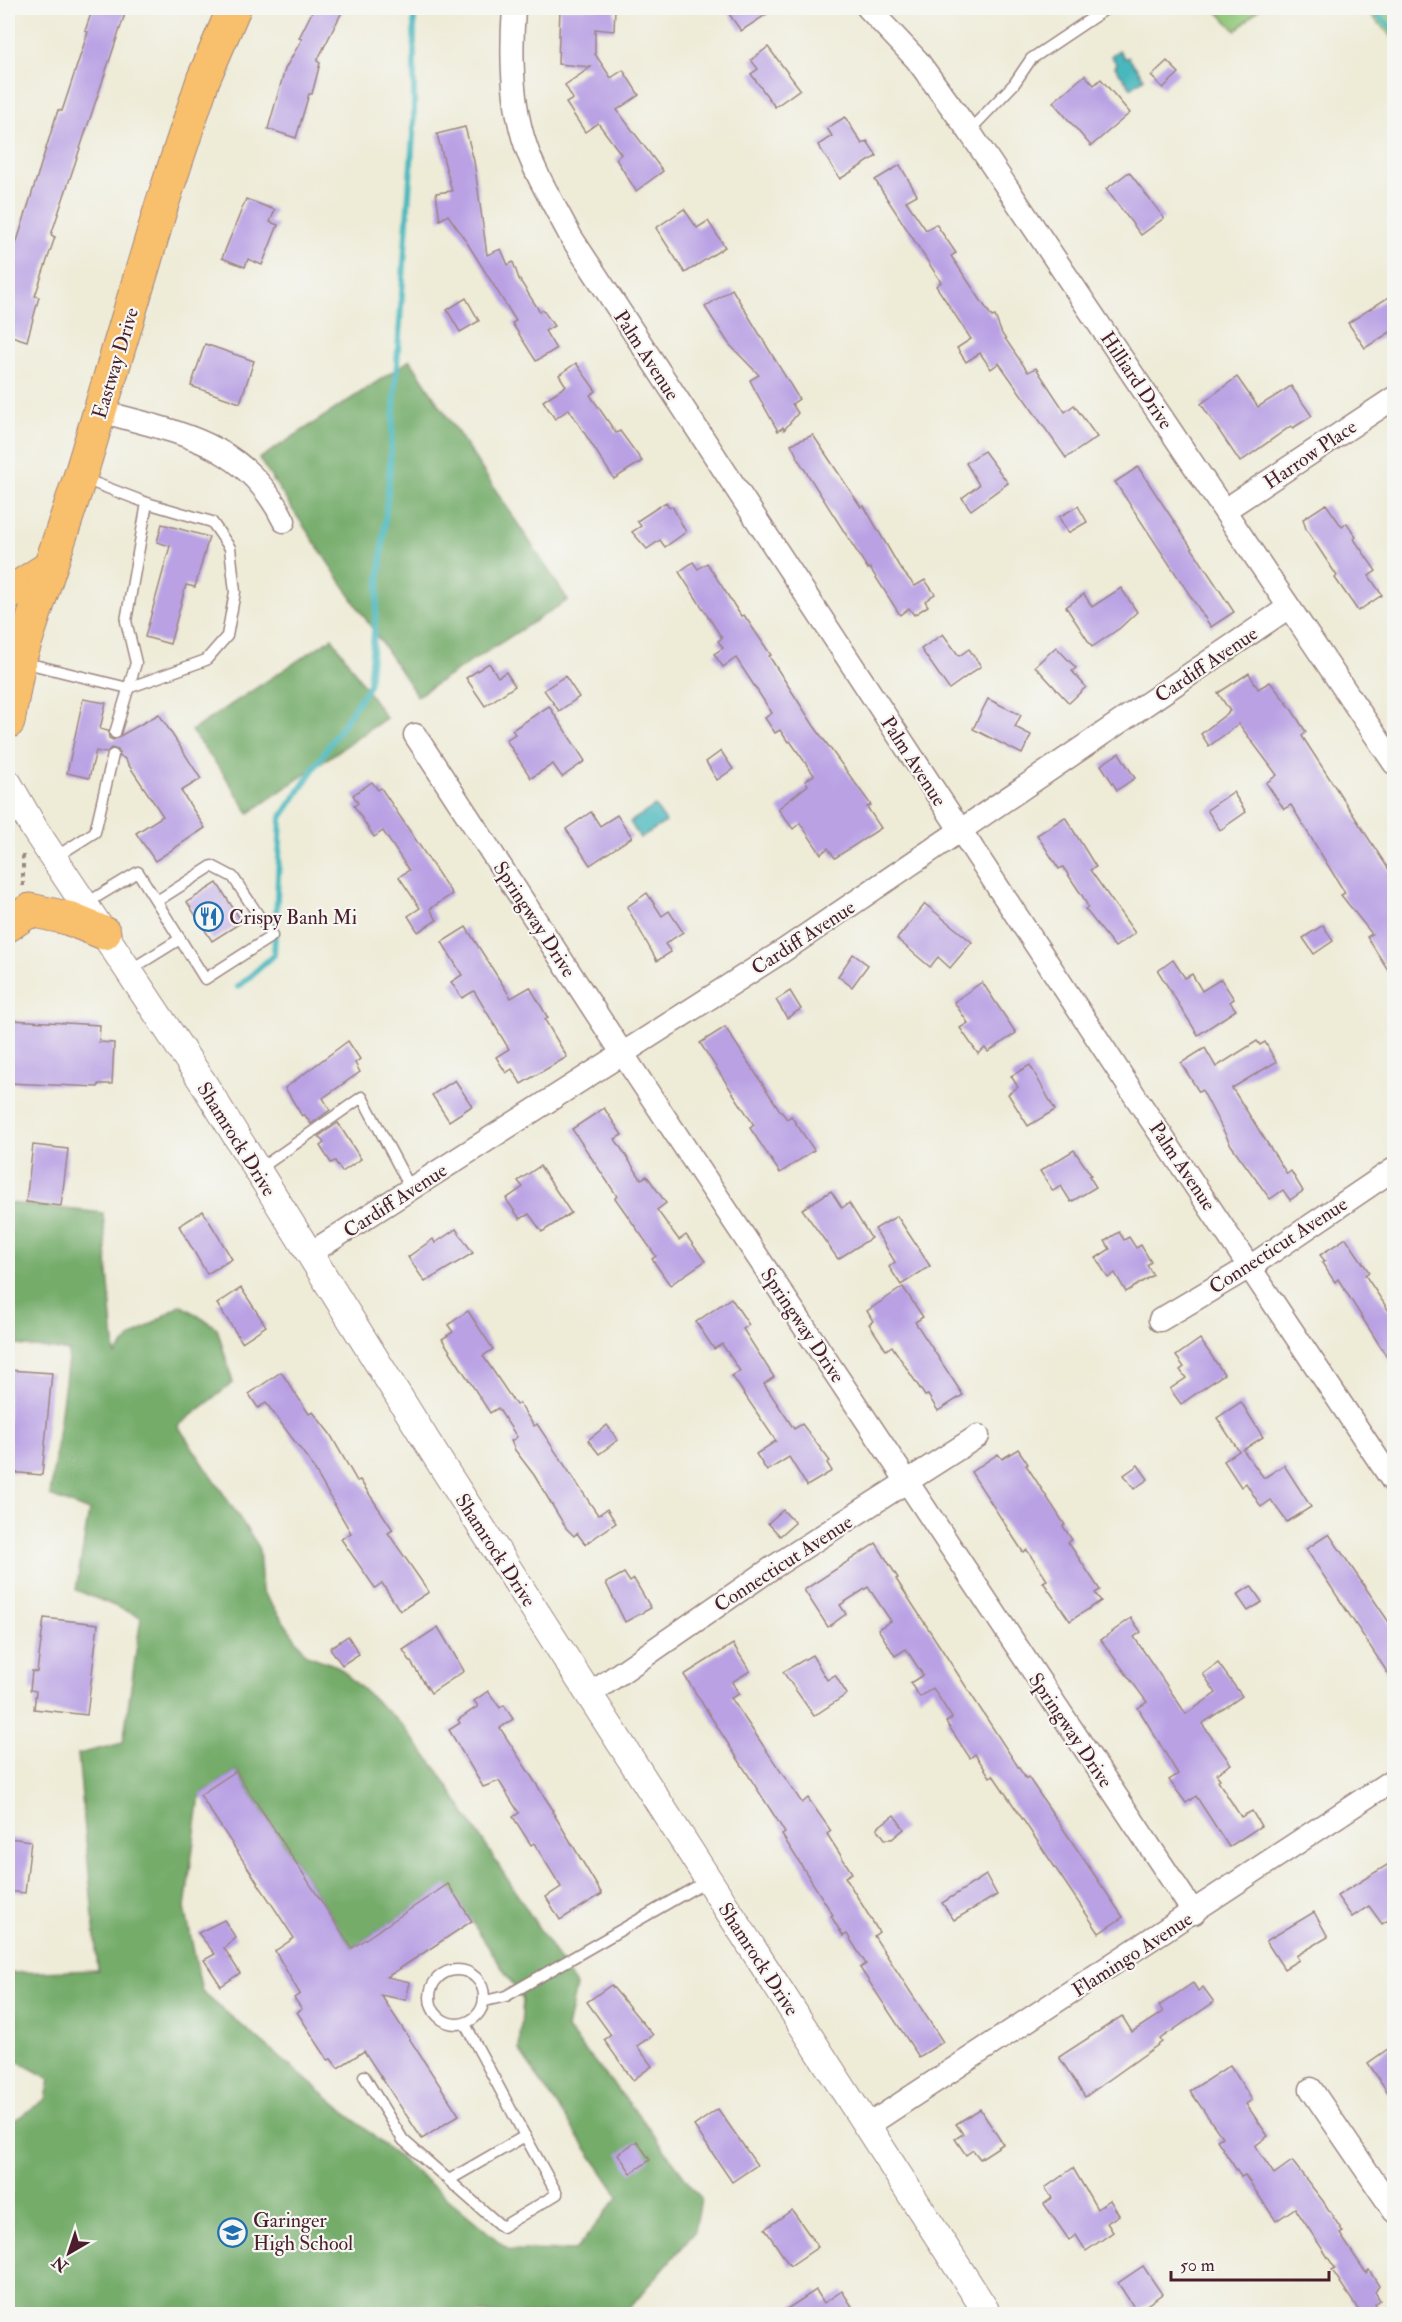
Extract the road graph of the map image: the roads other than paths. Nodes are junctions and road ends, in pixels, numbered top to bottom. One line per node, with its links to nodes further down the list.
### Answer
1 (234, 8): 7 (main road, Eastway Drive)
2 (514, 8): 23 (street, Palm Avenue)
3 (868, 8): 5 (street, Hilliard Drive)
4 (1107, 8): 5 (lane)
5 (969, 131): 10 (street, Hilliard Drive)
6 (1395, 398): 10 (street, Harrow Place)
7 (100, 411): 8 (main road, Eastway Drive); 11 (street)
8 (81, 477): 9 (lane); 12 (main road, Eastway Drive)
9 (147, 503): 16 (lane); 16 (lane)
10 (1225, 510): 14 (street, Hilliard Drive)
11 (284, 521)
12 (50, 567): 13 (main road); 15 (main road, Eastway Drive)
13 (8, 594)
14 (1289, 607): 21 (street, Hilliard Drive); 23 (street, Cardiff Avenue)
15 (19, 661): 16 (lane); 17 (main road, Eastway Drive)
16 (128, 688): 18 (lane)
17 (8, 722)
18 (115, 733)
19 (415, 735): 31 (street, Springway Drive)
20 (113, 755): 24 (lane)
21 (1395, 763)
22 (8, 783): 24 (street, Shamrock Drive)
23 (961, 832): 31 (street, Cardiff Avenue); 36 (street, Palm Avenue)
24 (54, 858): 26 (street, Shamrock Drive)
25 (157, 901): 26 (lane); 29 (lane); 29 (lane)
26 (85, 904): 28 (street, Shamrock Drive)
27 (8, 925): 28 (main road)
28 (104, 933): 30 (street, Shamrock Drive)
29 (180, 939): 30 (lane)
30 (129, 971): 33 (street, Shamrock Drive)
31 (624, 1054): 34 (street, Cardiff Avenue); 39 (street, Springway Drive)
32 (1395, 1169): 36 (street, Connecticut Avenue)
33 (257, 1170): 34 (lane); 35 (street, Shamrock Drive)
34 (411, 1190): 35 (street, Cardiff Avenue)
35 (309, 1254): 41 (street, Shamrock Drive)
36 (1251, 1266): 37 (street, Connecticut Avenue); 40 (street, Palm Avenue)
37 (1161, 1320)
38 (978, 1436): 39 (street, Connecticut Avenue)
39 (907, 1482): 41 (street, Connecticut Avenue); 44 (street, Springway Drive)
40 (1395, 1483)
41 (590, 1694): 43 (street, Shamrock Drive)
42 (1395, 1779): 44 (street, Flamingo Avenue)
43 (708, 1880): 45 (lane); 49 (street, Shamrock Drive)
44 (1194, 1913): 49 (street, Flamingo Avenue)
45 (484, 2001): 46 (lane); 46 (lane)
46 (465, 2024): 50 (lane)
47 (364, 2076): 51 (lane)
48 (1311, 2089): 52 (street)
49 (867, 2126): 53 (street, Shamrock Drive)
50 (525, 2136): 51 (lane); 51 (lane)
51 (449, 2180)
52 (1395, 2211)
53 (988, 2314)

